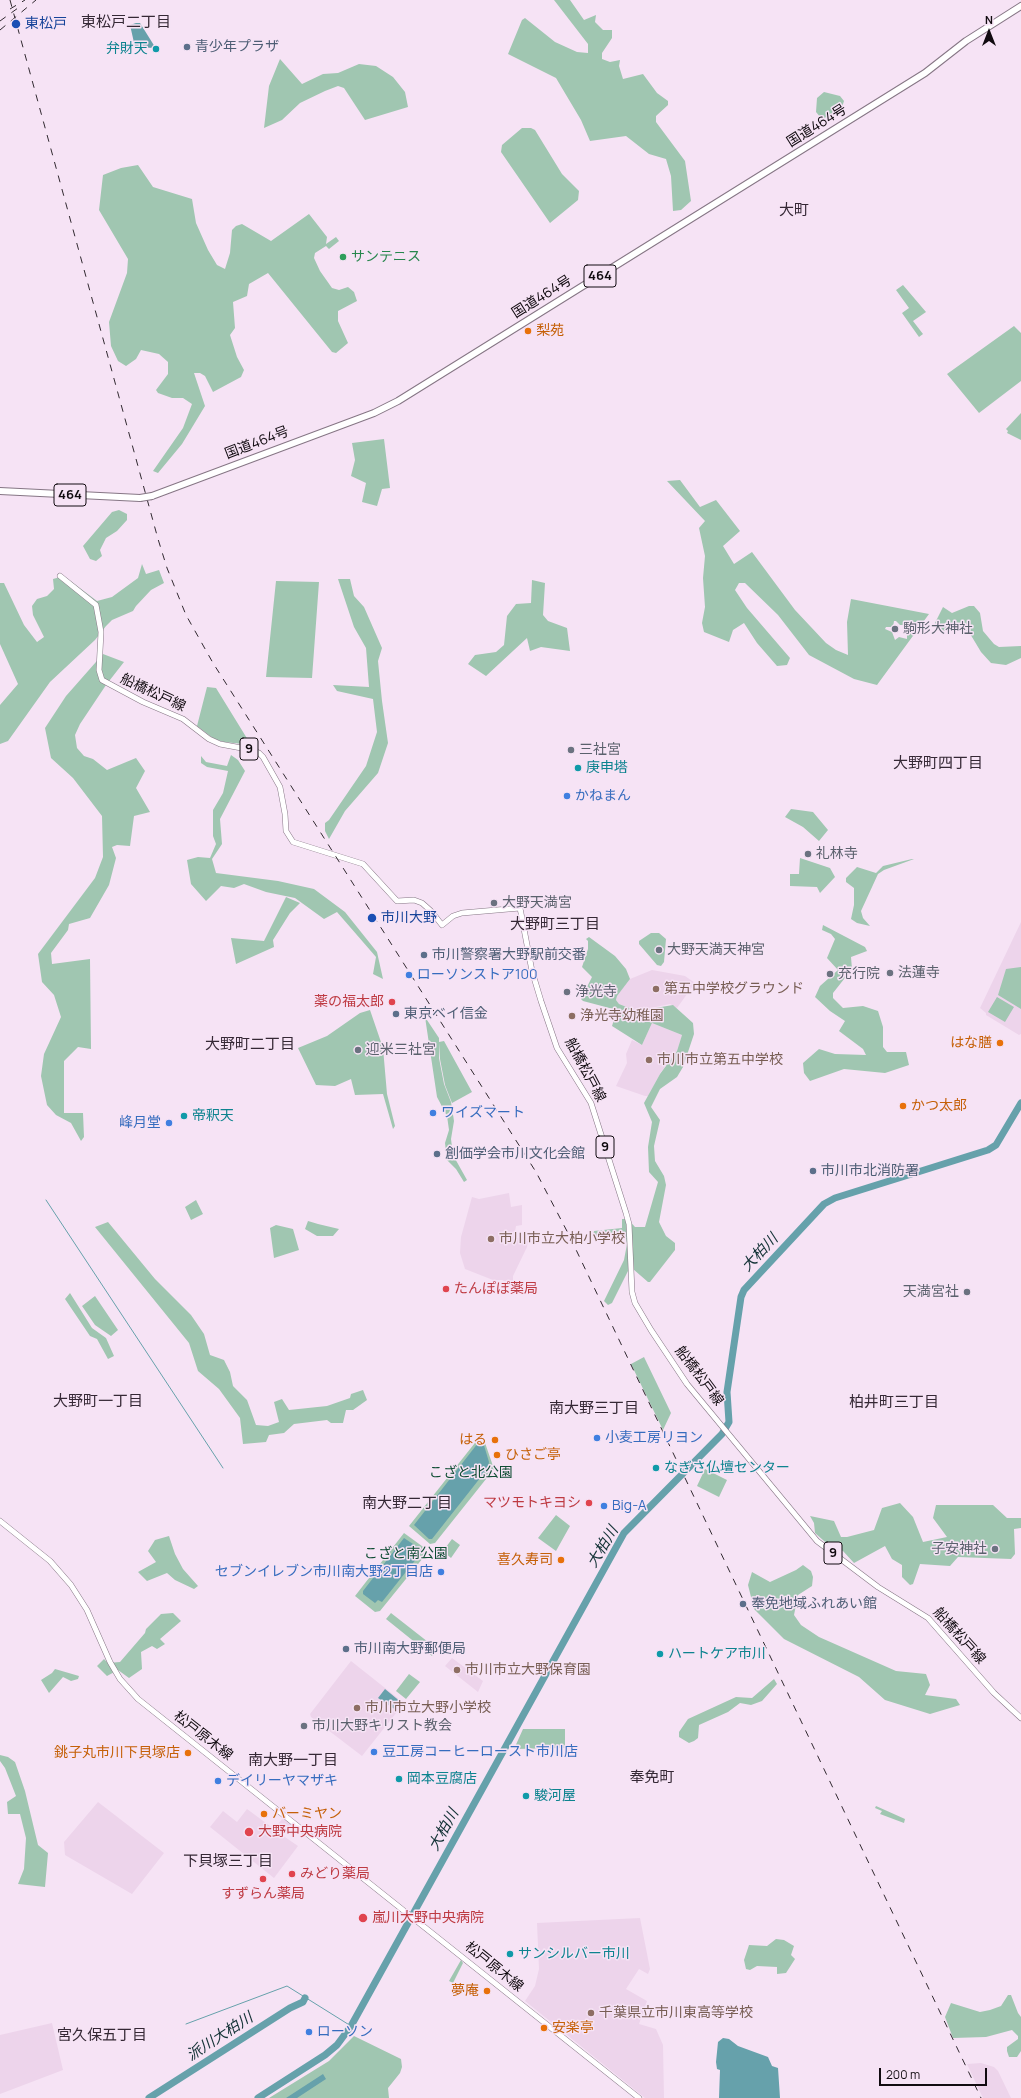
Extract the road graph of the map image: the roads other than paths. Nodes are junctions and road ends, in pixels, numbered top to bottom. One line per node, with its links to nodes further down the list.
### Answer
1 (1021, 6): 2 (highway, 国道464号 / 464, bridge)
2 (0, 491)
3 (60, 576): 5 (main road, 船橋松戸線 / 9)
4 (0, 1522): 6 (main road, 松戸原木線)
5 (1021, 1718)
6 (639, 2098)

